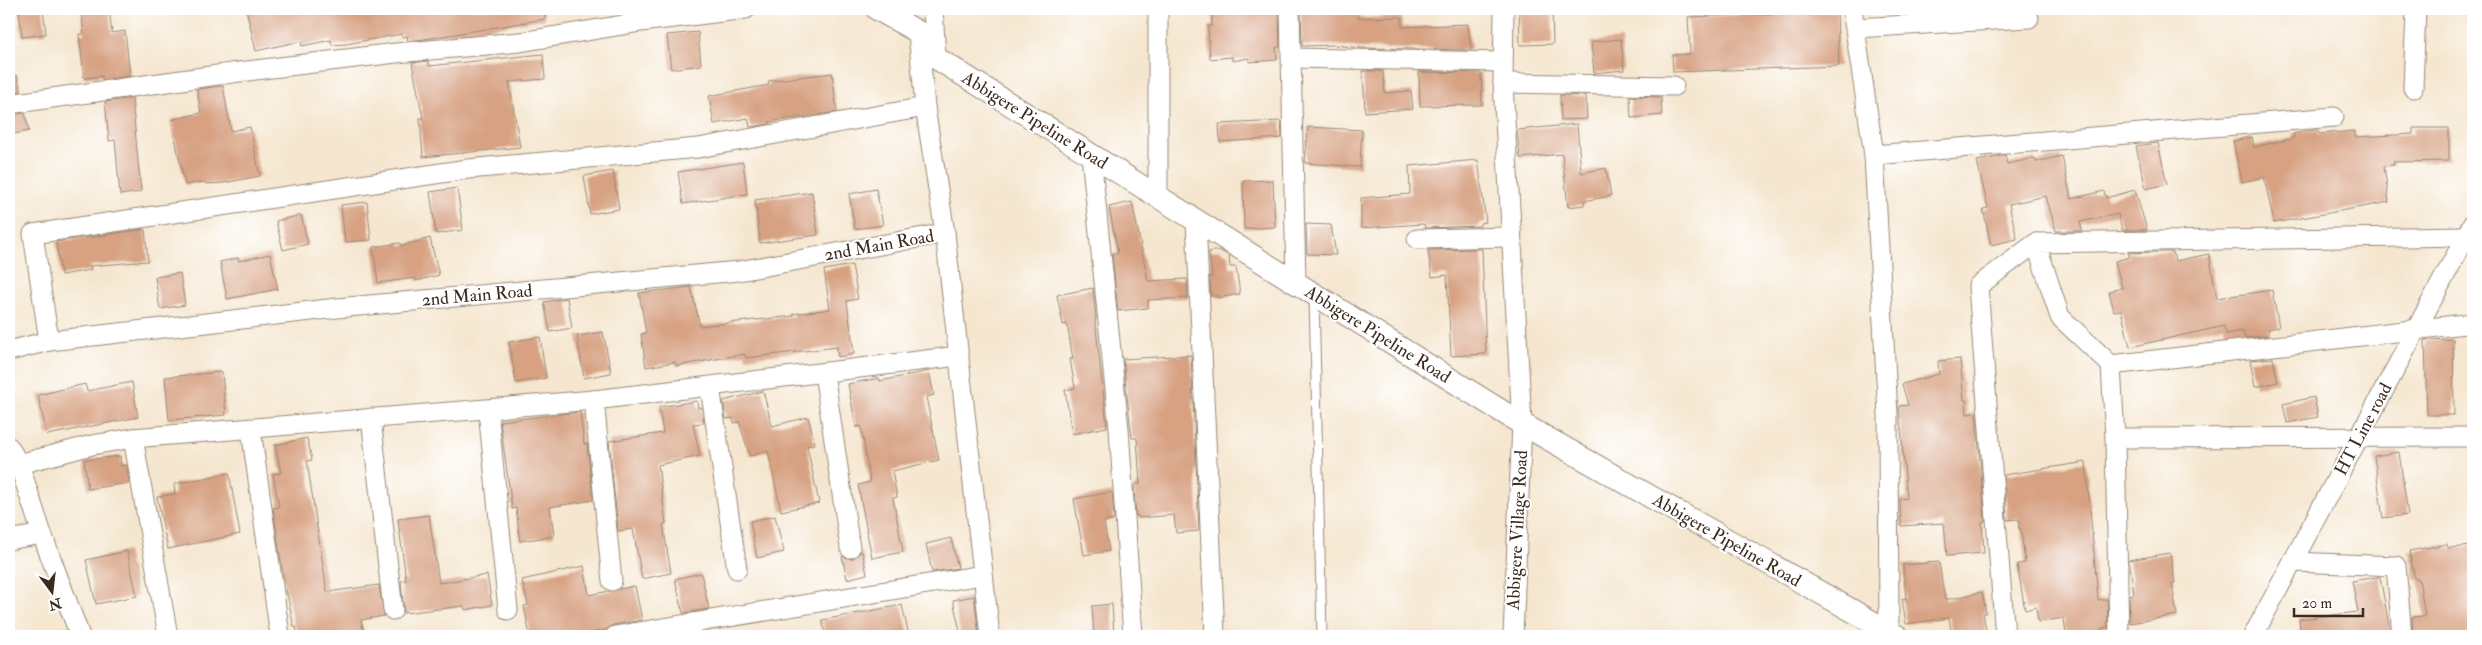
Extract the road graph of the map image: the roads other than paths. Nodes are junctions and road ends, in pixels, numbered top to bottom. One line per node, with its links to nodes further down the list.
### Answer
1 (746, 9): 18 (street)
2 (877, 9): 11 (street, Abbigere Pipeline Road)
3 (933, 9): 12 (street)
4 (1158, 9): 23 (street)
5 (1290, 9): 13 (street)
6 (1504, 9): 14 (street, Abbigere Village Road)
7 (1852, 9): 10 (street)
8 (2416, 9): 17 (street)
9 (2029, 18): 10 (street)
10 (1856, 28): 22 (street)
11 (918, 32): 12 (street, Abbigere Pipeline Road); 19 (street)
12 (936, 58): 21 (street, Abbigere Pipeline Road)
13 (1292, 58): 14 (street); 30 (street)
14 (1502, 62): 15 (street, Abbigere Village Road)
15 (1503, 83): 16 (street); 27 (street, Abbigere Village Road)
16 (1674, 86)
17 (2414, 88)
18 (9, 104)
19 (925, 107): 26 (street); 33 (street)
20 (2334, 117): 22 (street)
21 (1091, 155): 23 (street, Abbigere Pipeline Road); 65 (street)
22 (1874, 155): 59 (street)
23 (1158, 197): 24 (street, Abbigere Pipeline Road)
24 (1196, 220): 30 (street, Abbigere Pipeline Road); 66 (street)
25 (2470, 229): 29 (street); 32 (street, HT Line road)
26 (945, 233): 33 (street, 2nd Main Road); 35 (street)
27 (1511, 237): 28 (street); 42 (street, Abbigere Village Road)
28 (1417, 239)
29 (2036, 243): 36 (street); 69 (street)
30 (1305, 288): 42 (street, Abbigere Pipeline Road); 67 (lane)
31 (2473, 323): 32 (street)
32 (2416, 328): 36 (street); 44 (street, HT Line road)
33 (49, 341): 34 (street, 2nd Main Road)
34 (9, 351)
35 (959, 356): 37 (street); 55 (street)
36 (2111, 365): 47 (street)
37 (824, 373): 38 (street); 52 (street)
38 (710, 387): 39 (street); 54 (street)
39 (594, 400): 40 (street); 56 (street)
40 (488, 410): 41 (street); 58 (street)
41 (371, 418): 43 (street); 57 (street)
42 (1522, 424): 59 (street, Abbigere Pipeline Road); 68 (street, Abbigere Village Road)
43 (252, 430): 46 (street); 62 (street)
44 (2359, 436): 45 (street); 47 (street); 53 (street, HT Line road)
45 (2473, 437)
46 (133, 438): 49 (street); 61 (street)
47 (2115, 438): 70 (street)
48 (9, 448): 49 (street)
49 (19, 464): 50 (street)
50 (42, 534): 51 (street); 60 (street)
51 (9, 540)
52 (850, 548)
53 (2293, 562): 71 (street, HT Line road); 72 (street)
54 (737, 569)
55 (982, 575): 63 (street); 64 (street)
56 (612, 580)
57 (392, 610)
58 (508, 610)
59 (1893, 634)
60 (80, 636)
61 (168, 636)
62 (280, 636)
63 (615, 636)
64 (990, 636)
65 (1133, 636)
66 (1215, 636)
67 (1322, 636)
68 (1513, 636)
69 (2005, 636)
70 (2119, 636)
71 (2253, 636)
72 (2402, 636)

